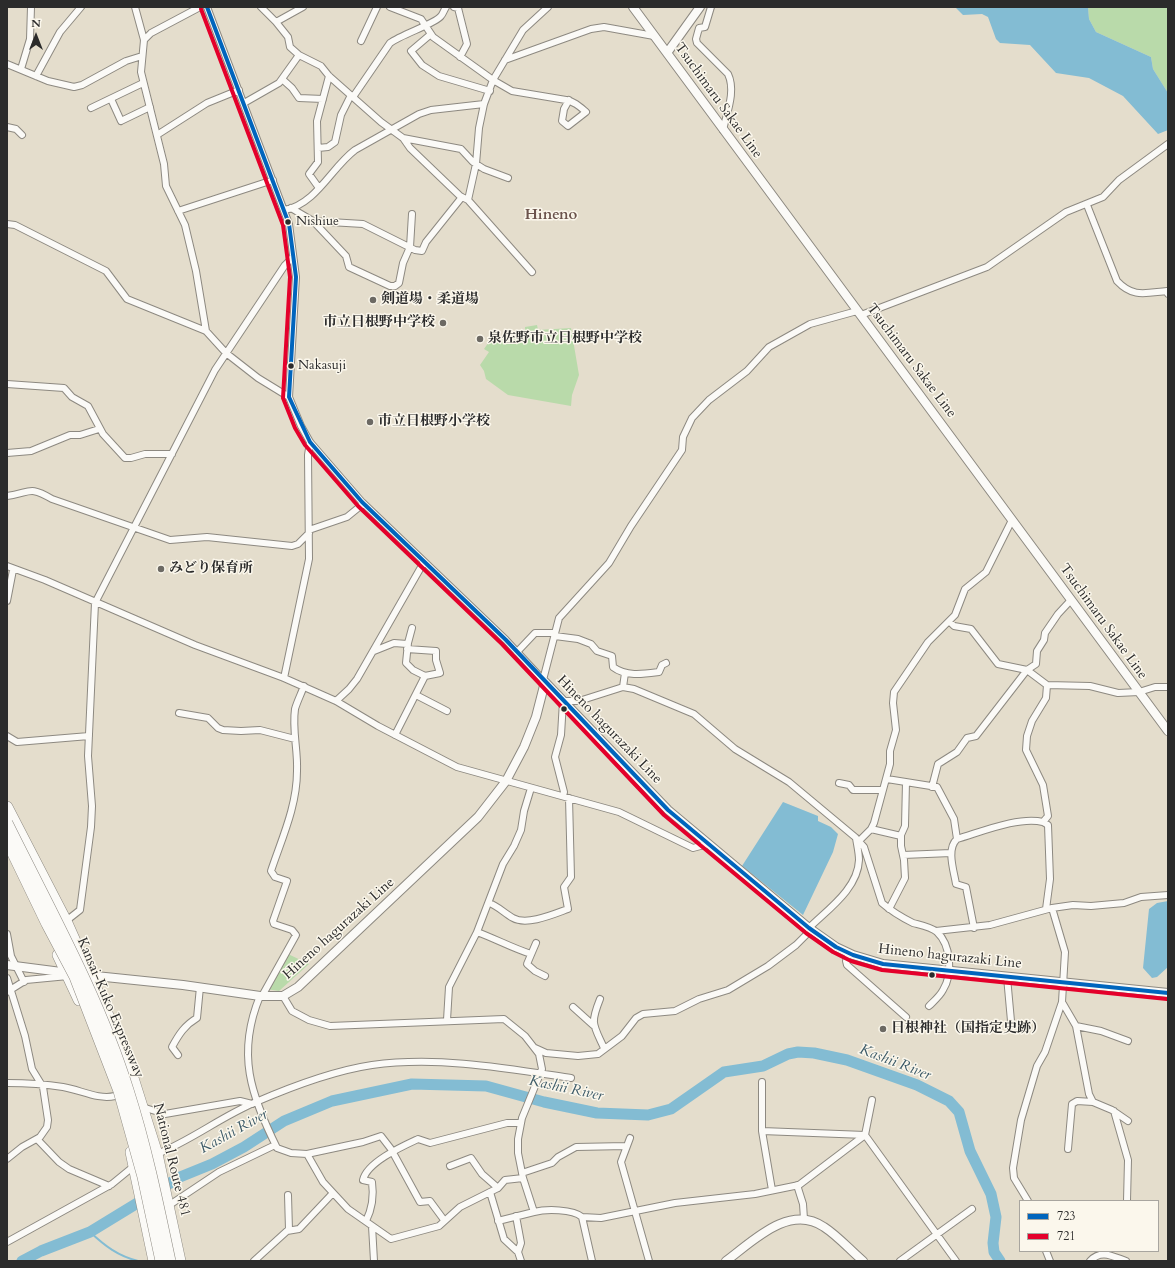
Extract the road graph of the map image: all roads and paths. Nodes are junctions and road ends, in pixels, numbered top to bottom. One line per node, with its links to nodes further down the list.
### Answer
1 (31, 7): 28 (street)
2 (81, 7): 29 (street)
3 (135, 7): 20 (street)
4 (200, 7): 20 (street)
5 (207, 7): 34 (street)
6 (261, 7): 16 (street)
7 (303, 7): 16 (street)
8 (377, 7): 21 (street)
9 (390, 7): 17 (street)
10 (446, 7): 17 (street)
11 (454, 7): 25 (street)
12 (548, 7): 26 (street)
13 (633, 7): 19 (main road, Tsuchimaru Sakae Line)
14 (700, 7): 22 (main road)
15 (711, 7): 46 (street)
16 (276, 22): 23 (street)
17 (424, 25): 18 (street); 36 (street)
18 (431, 34): 25 (street); 35 (street)
19 (654, 36): 22 (main road, Tsuchimaru Sakae Line); 26 (street)
20 (144, 40): 24 (street)
21 (361, 41)
22 (666, 53): 46 (main road, Tsuchimaru Sakae Line)
23 (299, 55): 30 (street); 31 (street)
24 (142, 56): 29 (street); 33 (street)
25 (460, 56): 32 (street)
26 (505, 60): 32 (street)
27 (7, 64): 28 (street)
28 (21, 69): 29 (street)
29 (36, 76)
30 (329, 76): 36 (street); 38 (street)
31 (282, 79): 38 (street); 40 (street)
32 (494, 80): 35 (street); 39 (street)
33 (143, 83): 37 (street); 42 (street)
34 (239, 90): 40 (street); 48 (street)
35 (490, 90): 41 (street)
36 (352, 96): 45 (street); 51 (street)
37 (111, 99): 42 (street); 43 (street)
38 (323, 99): 51 (street)
39 (569, 100)
40 (244, 103): 54 (street)
41 (484, 104): 45 (street); 52 (street)
42 (150, 106): 48 (street)
43 (91, 108)
44 (7, 127): 47 (street)
45 (393, 129): 49 (street); 55 (street)
46 (723, 130): 68 (main road, Tsuchimaru Sakae Line)
47 (22, 134)
48 (157, 135): 60 (street)
49 (403, 138): 52 (street); 56 (street)
50 (1168, 144): 58 (street)
51 (318, 148): 55 (street)
52 (476, 164): 53 (street); 57 (street)
53 (508, 178)
54 (273, 180): 59 (street); 60 (street)
55 (319, 188): 59 (street)
56 (462, 197): 57 (street); 64 (street)
57 (468, 200): 66 (street)
58 (1086, 205): 67 (street); 68 (street)
59 (288, 209): 62 (street); 65 (street)
60 (178, 211): 69 (street)
61 (412, 214): 64 (street)
62 (313, 221): 64 (street); 64 (street)
63 (7, 224): 69 (street)
64 (410, 247)
65 (293, 257): 70 (street); 72 (street)
66 (532, 272)
67 (1168, 294)
68 (859, 313): 79 (main road, Tsuchimaru Sakae Line); 90 (street)
69 (206, 331): 70 (street)
70 (226, 353): 72 (street); 76 (street)
71 (7, 384): 73 (street)
72 (289, 398): 74 (street)
73 (99, 429): 75 (street); 76 (street)
74 (310, 442): 78 (street); 81 (street)
75 (7, 453)
76 (172, 454): 80 (street)
77 (7, 496): 80 (street)
78 (363, 504): 81 (street); 82 (street)
79 (1012, 520): 85 (main road, Tsuchimaru Sakae Line); 88 (street)
80 (134, 526): 81 (street); 87 (street)
81 (309, 531): 98 (street)
82 (424, 562): 92 (street); 93 (street)
83 (7, 566): 84 (street)
84 (13, 570): 86 (street); 87 (street)
85 (1071, 600): 95 (street); 104 (main road, Tsuchimaru Sakae Line)
86 (7, 601)
87 (95, 604): 98 (street); 113 (street)
88 (949, 621): 95 (street); 115 (street)
89 (412, 628): 91 (street)
90 (555, 634): 93 (street); 96 (street); 99 (street)
91 (407, 646): 92 (street); 97 (street); 97 (street)
92 (374, 651): 106 (street)
93 (517, 652): 99 (street)
94 (666, 663): 96 (street)
95 (1027, 670): 100 (street); 119 (street)
96 (625, 673): 102 (street)
97 (425, 676): 105 (street)
98 (284, 678): 101 (street)
99 (544, 681): 107 (main road, Hineno hagurazaki Line); 116 (main road, Hineno hagurazaki Line)
100 (1047, 685): 104 (street); 124 (street)
101 (304, 686): 106 (street); 114 (street)
102 (623, 687): 107 (street); 128 (street)
103 (1168, 687): 104 (street)
104 (1140, 692): 110 (main road, Tsuchimaru Sakae Line)
105 (416, 695): 108 (street); 111 (street)
106 (336, 701): 111 (street)
107 (563, 701): 122 (street); 131 (main road, Hineno hagurazaki Line)
108 (448, 711)
109 (179, 713): 114 (street)
110 (1168, 731)
111 (395, 735): 116 (street)
112 (7, 736): 113 (street)
113 (89, 736): 139 (street)
114 (295, 739): 161 (street)
115 (887, 778): 117 (street); 121 (street)
116 (506, 781): 120 (street); 162 (main road, Hineno hagurazaki Line)
117 (906, 782): 119 (street); 127 (street)
118 (839, 783): 121 (street)
119 (932, 787): 129 (street)
120 (531, 788): 122 (street); 136 (street)
121 (882, 790): 126 (street)
122 (566, 797): 131 (street); 136 (street)
123 (7, 807): 139 (highway, National Route 481)
124 (1043, 822): 129 (street); 137 (street)
125 (7, 823): 229 (highway, Kansai-Kuko Expressway, bridge)
126 (871, 829): 127 (street); 128 (street)
127 (901, 836): 134 (street)
128 (857, 839): 138 (street); 141 (street)
129 (957, 839): 133 (street)
130 (7, 841): 228 (highway, Kansai-Kuko Expressway, bridge)
131 (708, 844): 141 (main road, Hineno hagurazaki Line)
132 (7, 851): 151 (highway)
133 (951, 853): 134 (street); 140 (street)
134 (903, 855): 138 (street)
135 (1168, 895): 137 (street)
136 (489, 903): 143 (street)
137 (1049, 908): 140 (street); 157 (street)
138 (890, 909): 142 (street)
139 (66, 921): 152 (highway, National Route 481)
140 (974, 928): 142 (street)
141 (810, 929): 146 (main road, Hineno hagurazaki Line); 174 (street)
142 (936, 931): 150 (street)
143 (477, 932): 147 (street); 168 (street)
144 (7, 934): 149 (street)
145 (536, 943): 147 (street)
146 (849, 953): 150 (main road, Hineno hagurazaki Line); 167 (street)
147 (531, 954): 153 (street)
148 (7, 965): 149 (main road, Hineno hagurazaki Line)
149 (16, 966): 151 (main road, Hineno hagurazaki Line); 156 (street)
150 (949, 971): 154 (main road, Hineno hagurazaki Line); 165 (street)
151 (67, 974): 152 (main road, Hineno hagurazaki Line); 156 (street); 181 (highway)
152 (91, 976): 158 (main road, Hineno hagurazaki Line); 185 (highway, National Route 481)
153 (545, 976)
154 (1007, 977): 157 (main road, Hineno hagurazaki Line); 169 (street)
155 (7, 978): 159 (street)
156 (24, 982): 159 (street)
157 (1064, 982): 160 (main road, Hineno hagurazaki Line); 164 (street)
158 (200, 988): 161 (main road, Hineno hagurazaki Line); 175 (street)
159 (9, 991): 179 (street)
160 (1168, 993)
161 (261, 996): 162 (main road, Hineno hagurazaki Line); 184 (street)
162 (282, 996): 168 (street)
163 (600, 999): 170 (street)
164 (1062, 1002): 171 (street); 210 (street)
165 (929, 1006)
166 (573, 1007): 170 (street)
167 (906, 1017)
168 (447, 1020): 173 (street)
169 (1011, 1021)
170 (593, 1025): 174 (street)
171 (1076, 1026): 172 (street); 183 (street)
172 (1128, 1041)
173 (532, 1046): 174 (street); 176 (street)
174 (604, 1048)
175 (178, 1055)
176 (540, 1073): 177 (street); 184 (street); 188 (street)
177 (571, 1078)
178 (762, 1082): 189 (street)
179 (40, 1083): 180 (street); 181 (street); 192 (street)
180 (7, 1084)
181 (115, 1096): 200 (highway)
182 (872, 1100): 190 (street)
183 (1093, 1102): 186 (street); 195 (street)
184 (254, 1103): 185 (street); 193 (street); 197 (street)
185 (142, 1107): 197 (highway, National Route 481)
186 (1114, 1111): 187 (street); 211 (street)
187 (1128, 1121)
188 (521, 1123): 196 (street); 202 (street)
189 (762, 1131): 190 (street); 206 (street)
190 (865, 1135): 203 (street); 224 (street)
191 (630, 1138): 194 (street)
192 (37, 1139): 199 (street); 204 (street)
193 (275, 1145): 198 (street); 212 (street)
194 (626, 1146): 202 (street); 215 (street)
195 (1068, 1149)
196 (392, 1151): 198 (street); 219 (street); 220 (street)
197 (157, 1154): 212 (highway, National Route 481)
198 (307, 1154): 208 (street)
199 (7, 1159)
200 (134, 1166): 204 (street); 227 (highway)
201 (450, 1166): 205 (street)
202 (523, 1175): 205 (street); 214 (street)
203 (797, 1185): 206 (street); 218 (street)
204 (108, 1186): 225 (street)
205 (498, 1188): 207 (street)
206 (772, 1190): 215 (street)
207 (490, 1192): 219 (street); 221 (street)
208 (333, 1193): 220 (street); 223 (street)
209 (288, 1196): 223 (street)
210 (1027, 1200)
211 (1127, 1200)
212 (168, 1206): 230 (highway, National Route 481)
213 (972, 1209): 224 (street)
214 (534, 1212): 216 (street); 217 (street)
215 (634, 1212): 217 (street); 235 (street)
216 (516, 1216): 221 (street); 226 (street)
217 (582, 1217): 234 (street)
218 (804, 1219): 236 (main road); 237 (main road)
219 (444, 1220): 222 (street)
220 (366, 1221): 222 (street)
221 (498, 1221): 226 (street)
222 (372, 1226): 232 (street)
223 (289, 1230): 231 (street)
224 (937, 1235): 238 (street); 239 (street)
225 (7, 1242)
226 (518, 1252): 233 (street)
227 (154, 1261)
228 (161, 1261)
229 (170, 1261)
230 (180, 1261)
231 (254, 1261)
232 (374, 1261)
233 (521, 1261)
234 (592, 1261)
235 (649, 1261)
236 (726, 1261)
237 (863, 1261)
238 (900, 1261)
239 (956, 1261)
240 (1090, 1261): 241 (street)
241 (1126, 1261)

